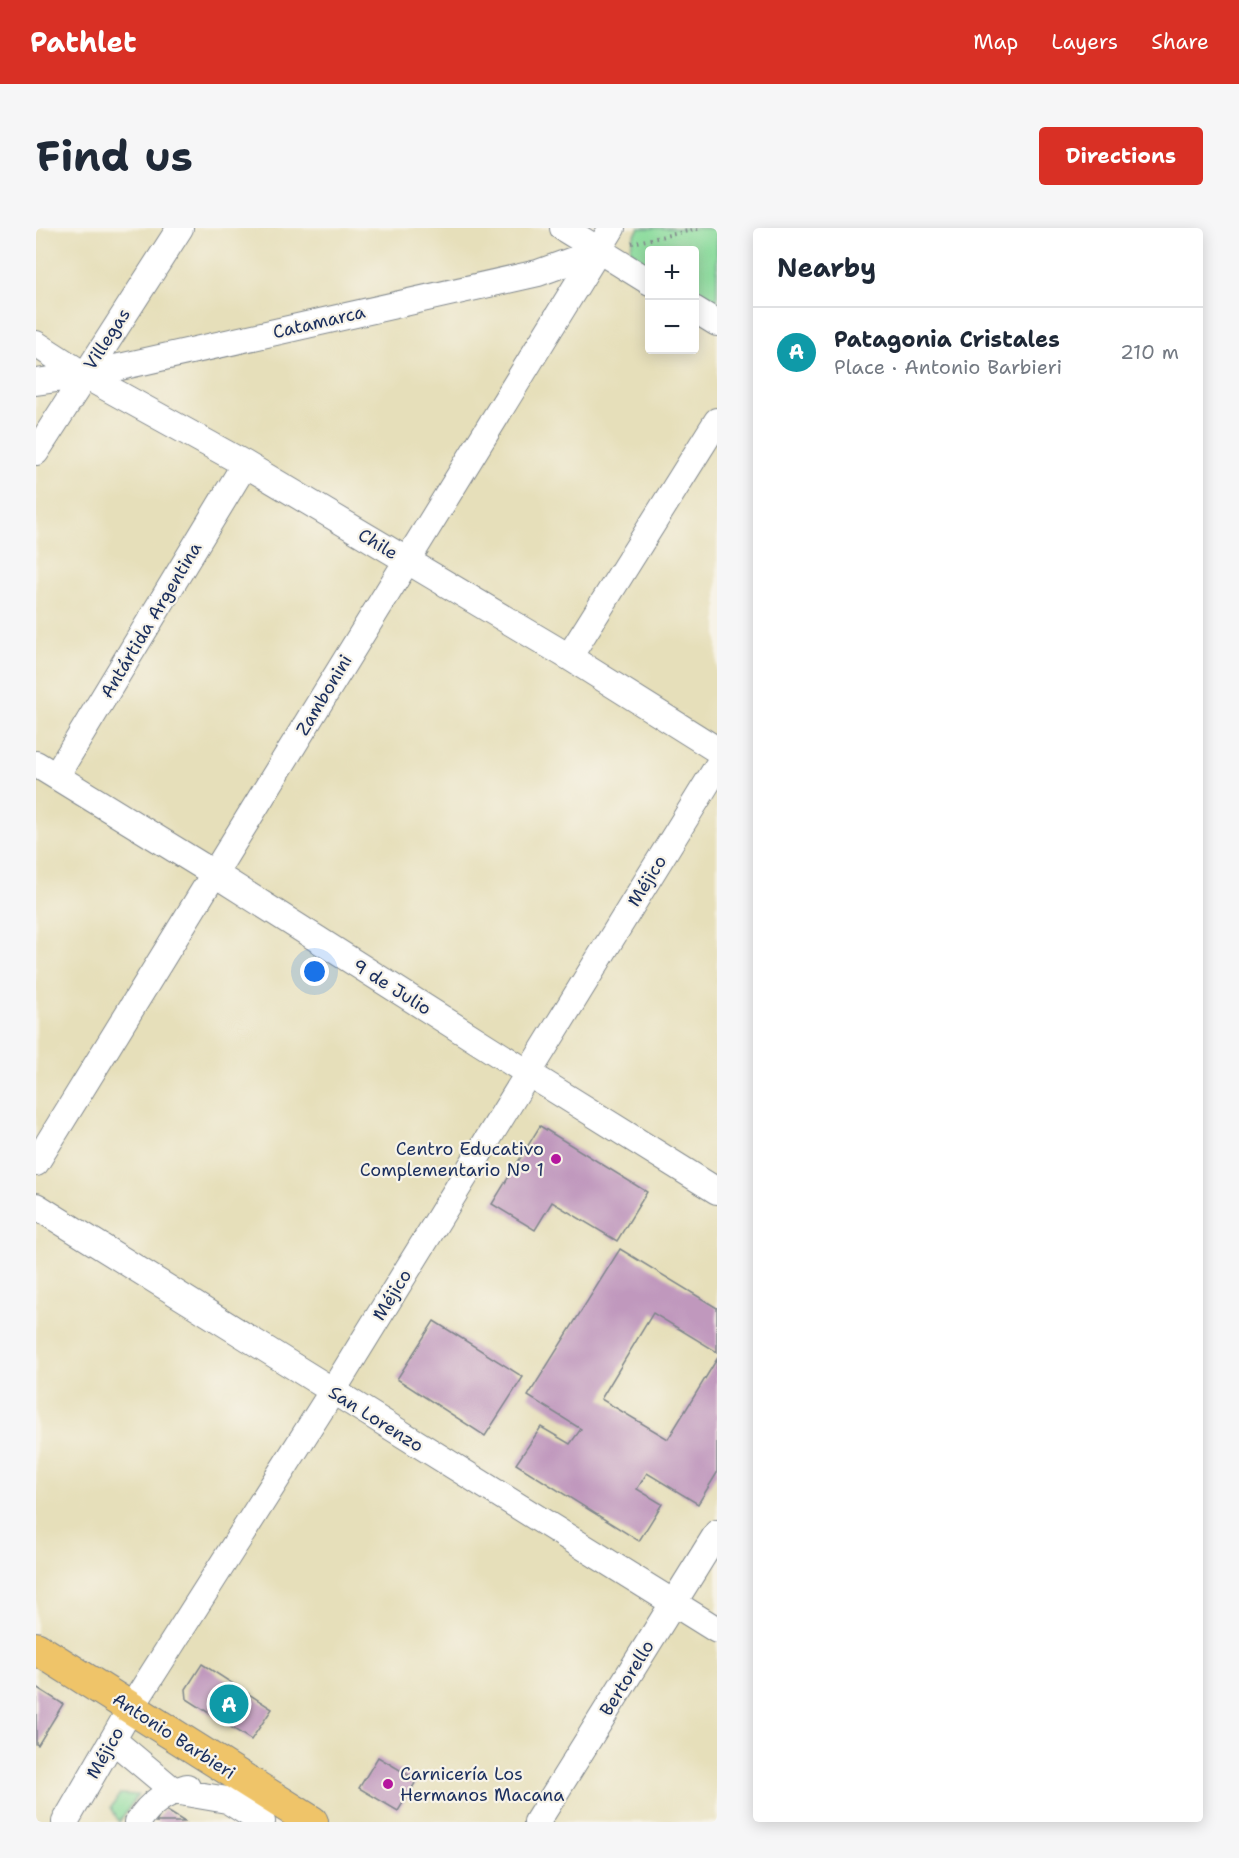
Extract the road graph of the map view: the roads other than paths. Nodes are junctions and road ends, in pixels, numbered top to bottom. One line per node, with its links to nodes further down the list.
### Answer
1 (180, 228): 9 (street, Villegas)
2 (563, 228): 4 (street)
3 (612, 228): 4 (street, Zambonini)
4 (598, 251): 5 (street); 9 (street, Catamarca); 14 (street, Zambonini)
5 (645, 279)
6 (699, 312): 7 (street)
7 (717, 323)
8 (36, 344): 9 (street, Chile)
9 (84, 375): 10 (street, Catamarca); 12 (street, Villegas); 13 (street, Chile)
10 (36, 382)
11 (717, 421): 15 (street)
12 (36, 452)
13 (245, 464): 14 (street, Chile); 18 (street, Antártida Argentina)
14 (406, 560): 15 (street, Chile); 19 (street, Zambonini)
15 (569, 657): 16 (street, Chile)
16 (717, 750)
17 (717, 767): 20 (street, Méjico)
18 (46, 770): 19 (street, 9 de Julio)
19 (215, 874): 20 (street, 9 de Julio); 21 (street, Zambonini)
20 (528, 1073): 22 (street, 9 de Julio); 24 (street, Méjico)
21 (36, 1163)
22 (717, 1191)
23 (36, 1206): 24 (street, San Lorenzo)
24 (332, 1392): 26 (street, San Lorenzo); 29 (street, Méjico)
25 (717, 1533): 26 (street, Bertorello)
26 (673, 1603): 27 (street, San Lorenzo); 37 (street, Bertorello)
27 (717, 1630)
28 (36, 1648): 29 (main road, Antonio Barbieri)
29 (131, 1708): 30 (street, Méjico); 31 (main road, Antonio Barbieri)
30 (113, 1740): 32 (street); 33 (street, Méjico)
31 (234, 1774): 32 (street); 36 (main road, Antonio Barbieri)
32 (174, 1791): 34 (street); 35 (street)
33 (65, 1822)
34 (138, 1822)
35 (262, 1822)
36 (312, 1822)
37 (537, 1822)

